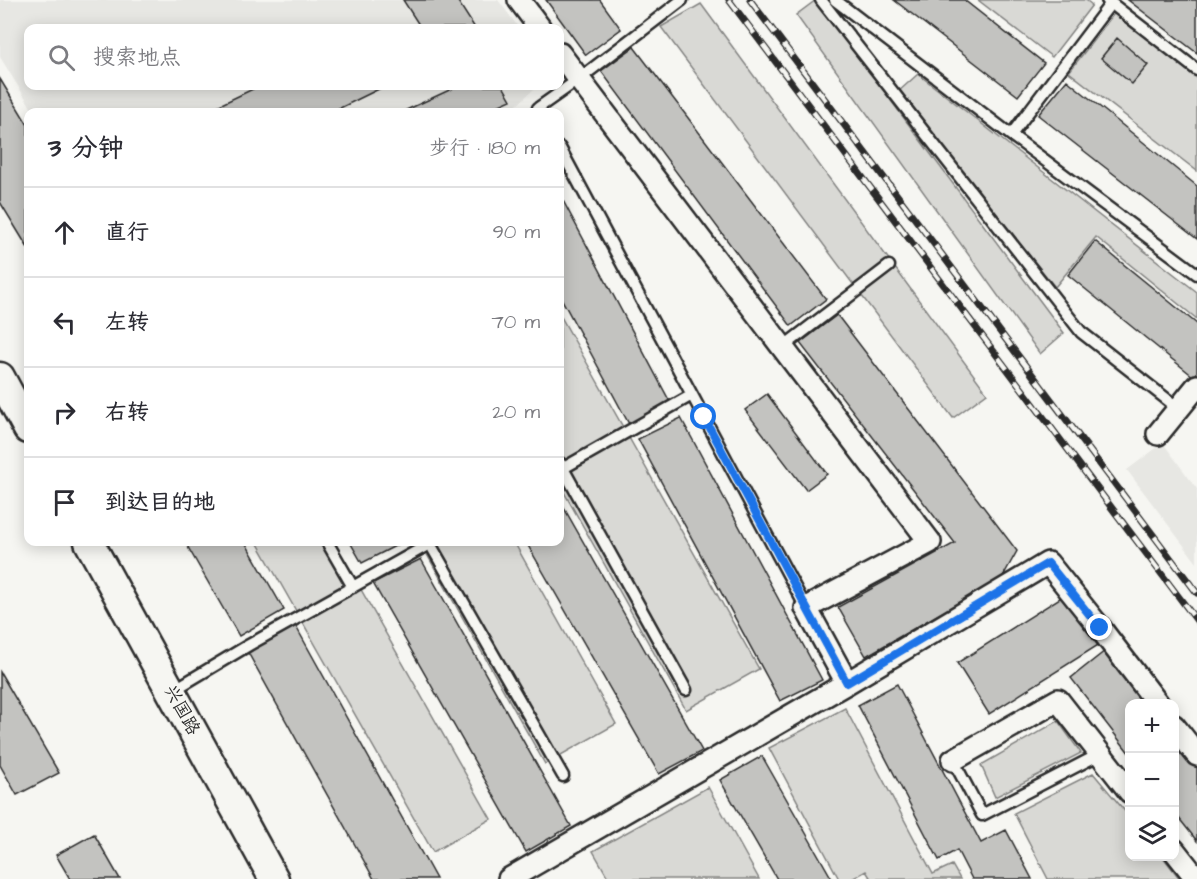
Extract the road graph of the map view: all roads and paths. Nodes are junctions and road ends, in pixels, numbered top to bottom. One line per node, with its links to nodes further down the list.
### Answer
1 (519, 0): 6 (street)
2 (682, 0): 9 (lane)
3 (821, 0): 19 (lane)
4 (835, 0): 11 (lane)
5 (1109, 2): 8 (lane); 11 (lane)
6 (537, 24)
7 (564, 59): 9 (street)
8 (1197, 69)
9 (579, 79): 10 (lane); 15 (street)
10 (540, 108)
11 (1011, 135): 14 (lane)
12 (564, 155): 18 (lane)
13 (889, 266): 15 (lane)
14 (1197, 274)
15 (783, 347): 29 (street)
16 (0, 377): 20 (main road)
17 (1197, 386): 19 (street)
18 (692, 395): 22 (lane); 29 (lane)
19 (1178, 408): 21 (street)
20 (24, 422)
21 (1158, 434)
22 (564, 465)
23 (564, 472): 31 (lane)
24 (91, 546): 32 (main road, 兴国路)
25 (329, 546): 28 (lane)
26 (424, 546): 28 (lane)
27 (433, 546): 38 (lane)
28 (353, 587): 32 (lane)
29 (806, 608): 30 (street)
30 (847, 683): 33 (street); 42 (street)
31 (686, 690)
32 (171, 691): 41 (main road, 兴国路)
33 (1154, 699)
34 (1179, 732): 36 (street)
35 (1100, 754): 37 (street); 37 (lane); 39 (street)
36 (1197, 755)
37 (953, 760)
38 (563, 776)
39 (1125, 786)
40 (1179, 856): 43 (street)
41 (274, 879)
42 (509, 879)
43 (1197, 879)

